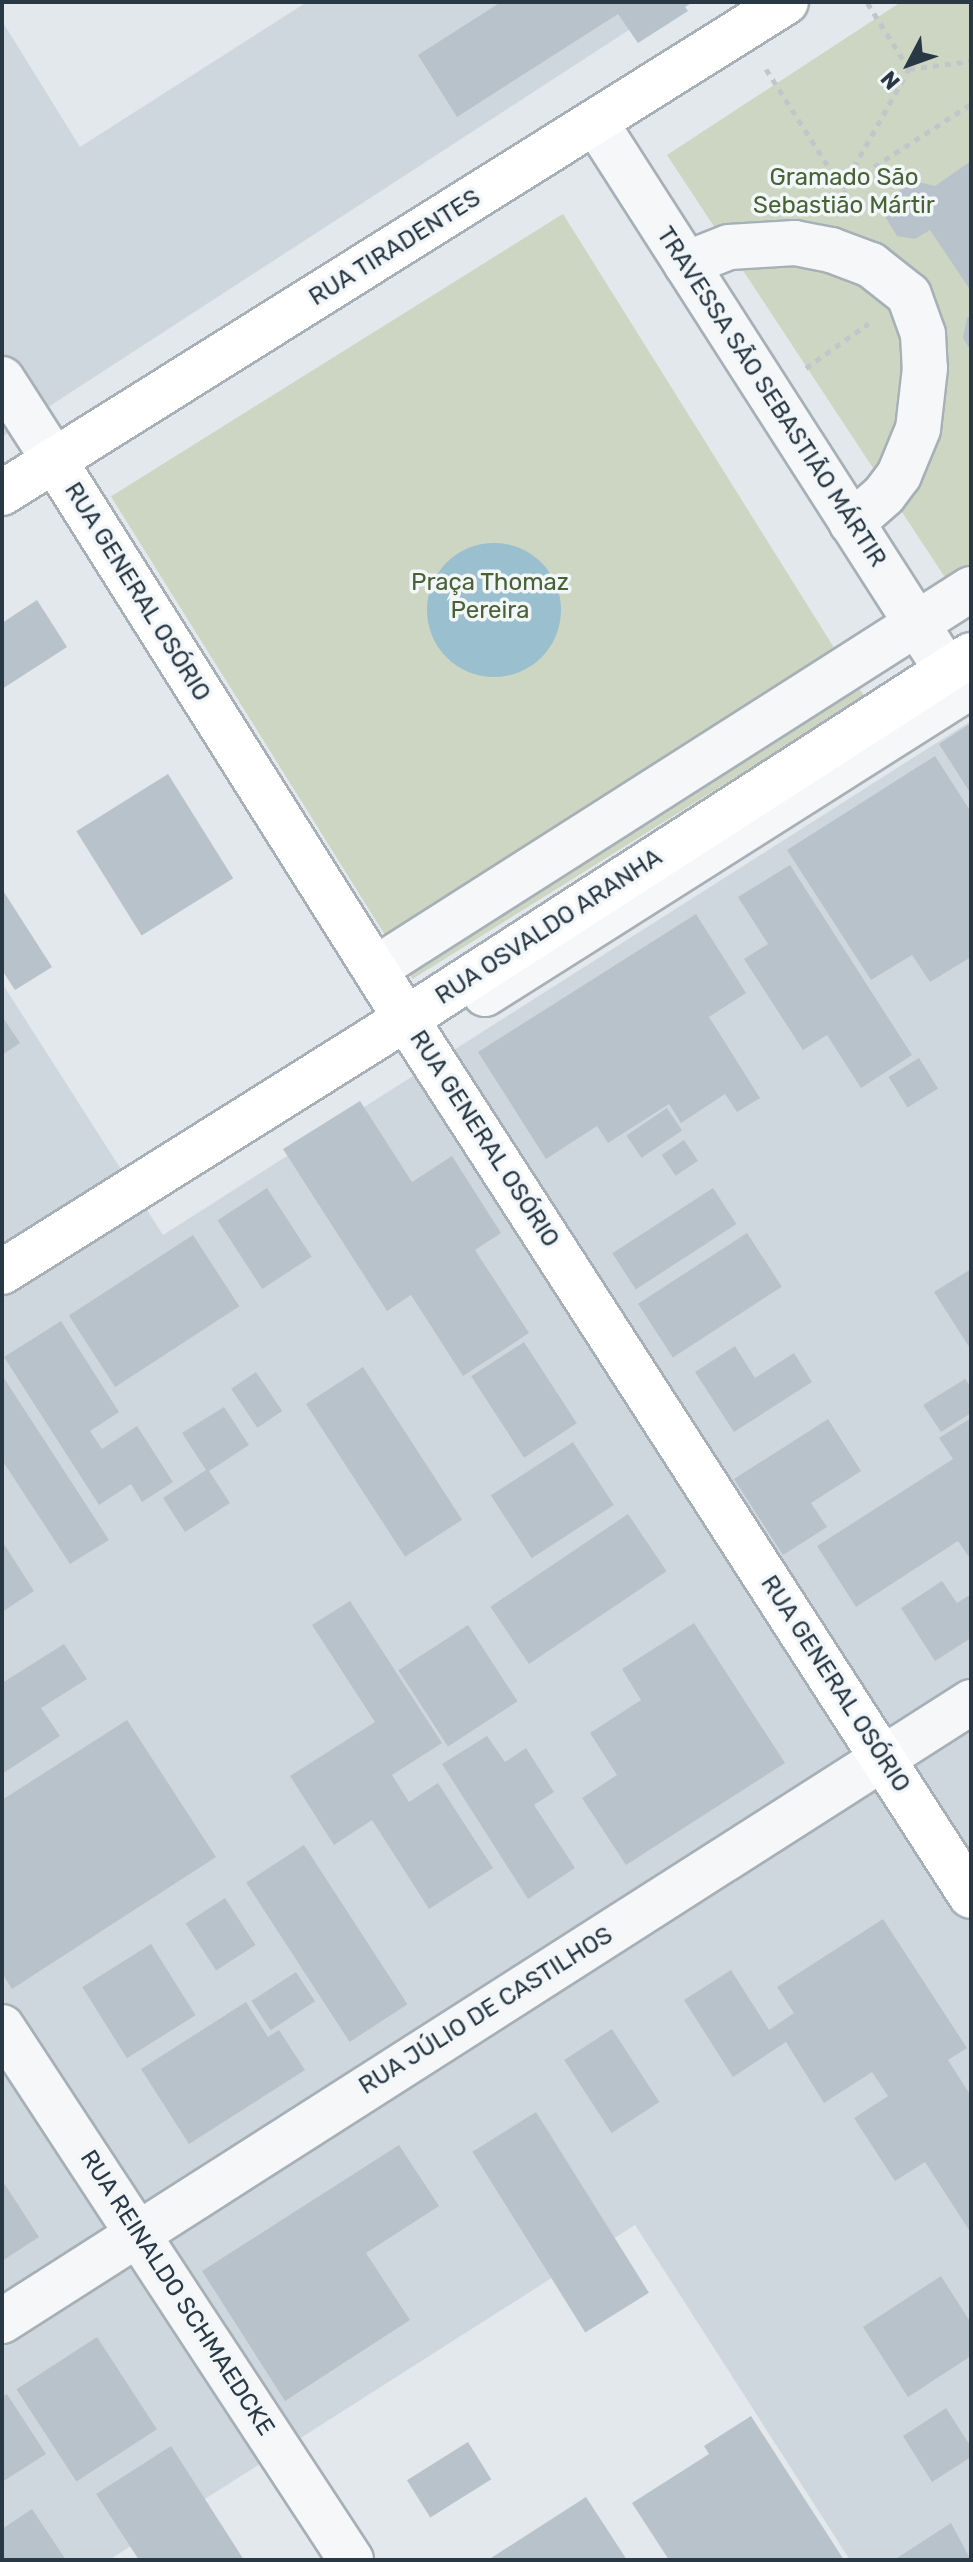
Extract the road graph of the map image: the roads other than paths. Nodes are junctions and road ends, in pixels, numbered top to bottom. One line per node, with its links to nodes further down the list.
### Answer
1 (786, 2): 2 (main road, RUA TIRADENTES)
2 (596, 123): 3 (street, TRAVESSA SÃO SEBASTIÃO MÁRTIR); 5 (main road, RUA TIRADENTES)
3 (686, 264): 7 (street, TRAVESSA SÃO SEBASTIÃO MÁRTIR); 7 (street)
4 (2, 379): 5 (street, RUA GENERAL OSÓRIO)
5 (54, 460): 6 (main road, RUA TIRADENTES); 11 (main road, RUA GENERAL OSÓRIO)
6 (2, 493)
7 (852, 523): 9 (street, TRAVESSA SÃO SEBASTIÃO MÁRTIR)
8 (971, 589): 9 (street)
9 (917, 625): 10 (street, TRAVESSA SÃO SEBASTIÃO MÁRTIR); 11 (street)
10 (963, 671): 12 (main road, RUA OSVALDO ARANHA)
11 (375, 969): 12 (main road, RUA GENERAL OSÓRIO)
12 (412, 1027): 13 (main road, RUA OSVALDO ARANHA); 15 (main road, RUA GENERAL OSÓRIO)
13 (2, 1272)
14 (971, 1702): 15 (street, RUA JÚLIO DE CASTILHOS)
15 (882, 1758): 16 (main road, RUA GENERAL OSÓRIO); 18 (street, RUA JÚLIO DE CASTILHOS)
16 (971, 1896)
17 (2, 2027): 18 (street, RUA REINALDO SCHMAEDCKE)
18 (137, 2233): 19 (street, RUA JÚLIO DE CASTILHOS); 20 (street, RUA REINALDO SCHMAEDCKE)
19 (2, 2321)
20 (351, 2560)

